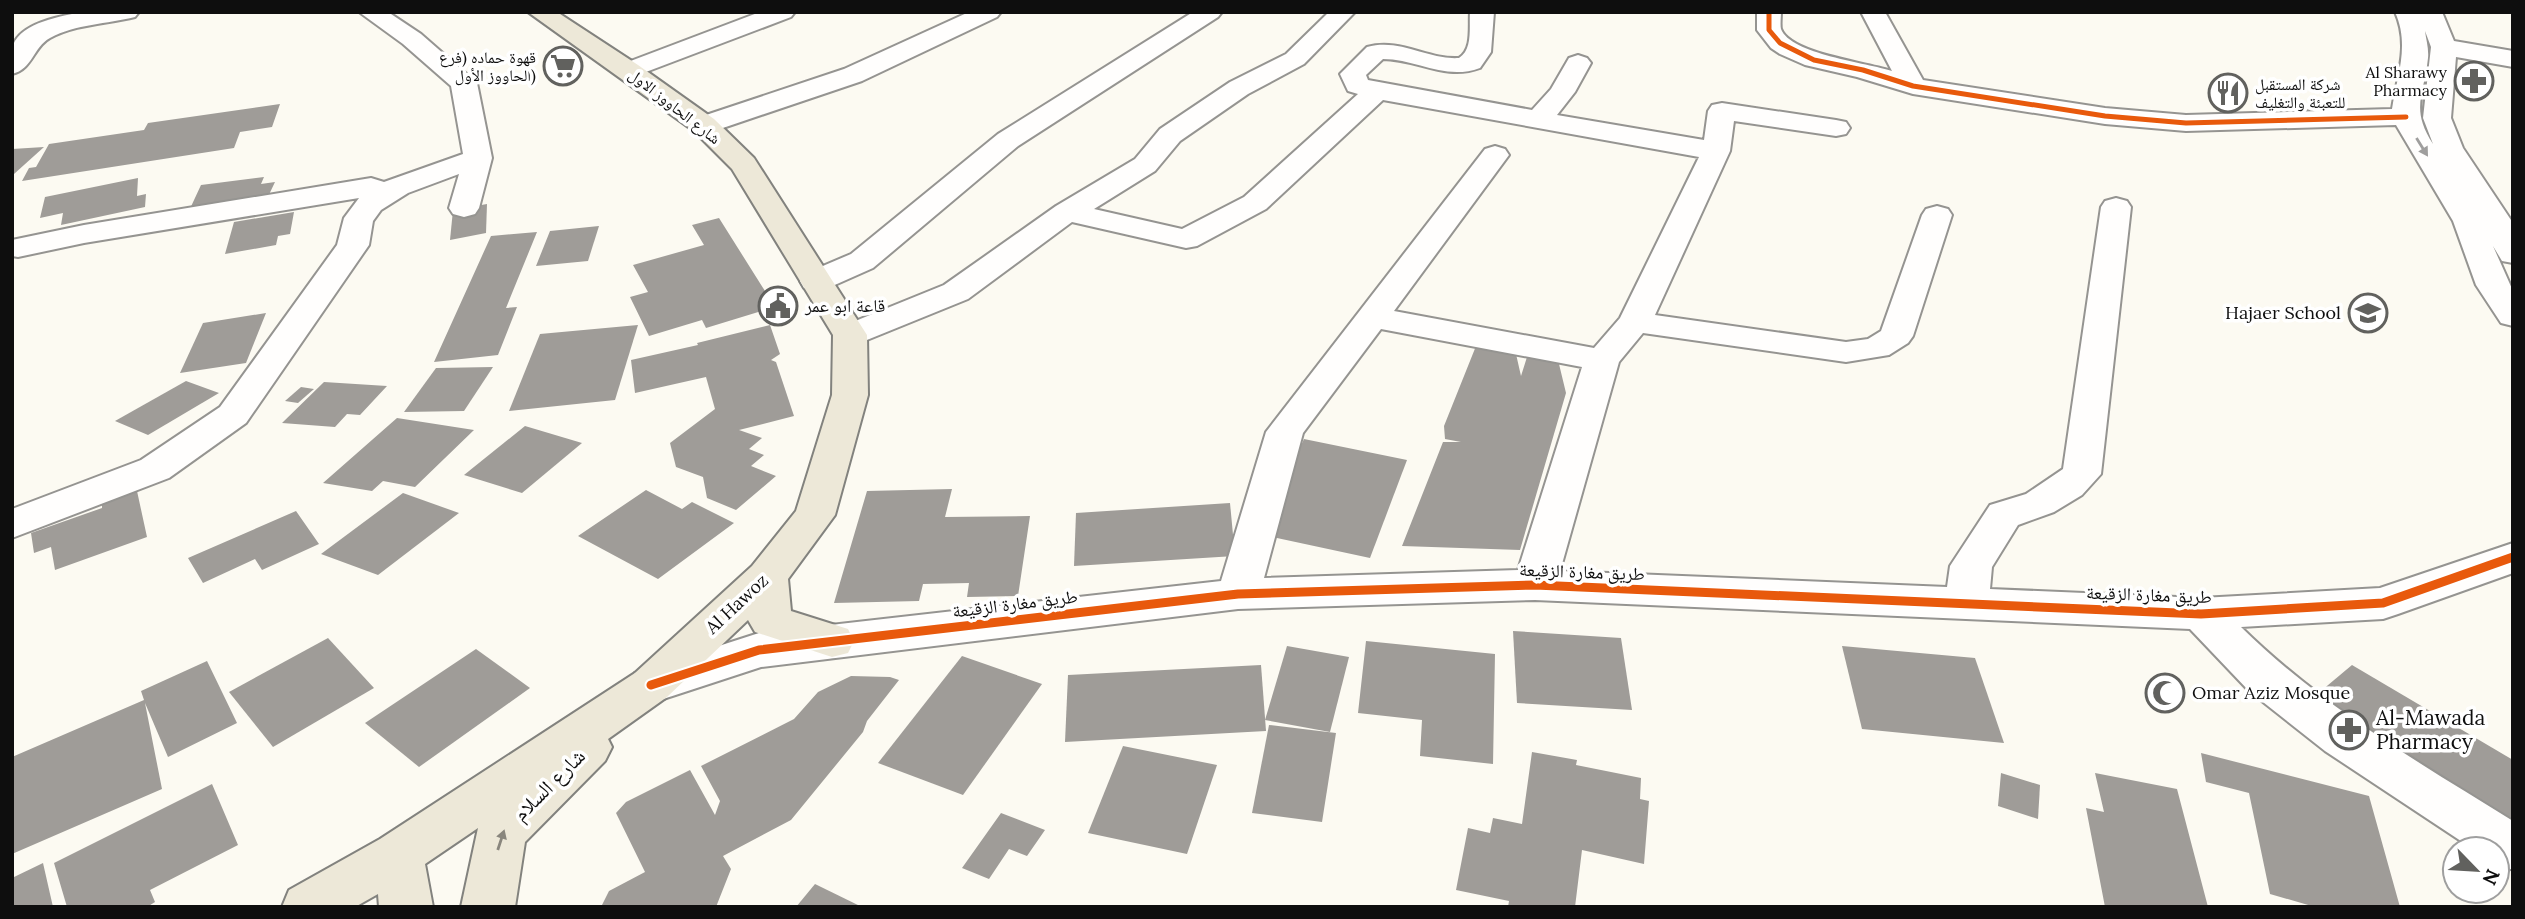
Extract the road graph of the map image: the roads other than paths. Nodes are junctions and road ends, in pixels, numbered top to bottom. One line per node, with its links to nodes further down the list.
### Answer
1 (127, 12): 16 (street)
2 (371, 12): 26 (street)
3 (540, 12): 17 (main road, شارع الحاووز الاول)
4 (783, 12): 17 (street)
5 (989, 12): 22 (street)
6 (1210, 12): 34 (street)
7 (1343, 12): 30 (street)
8 (1482, 12): 19 (street)
9 (1769, 12): 18 (street)
10 (1873, 12): 18 (street)
11 (2407, 12): 20 (street)
12 (2430, 12): 13 (street)
13 (2444, 47): 14 (street); 33 (street)
14 (2513, 59)
15 (1578, 63): 21 (street)
16 (12, 66)
17 (629, 70): 22 (main road, شارع الحاووز الاول)
18 (1913, 86): 20 (street)
19 (1377, 91): 21 (street); 30 (street)
20 (2406, 117): 35 (street, one-way to 35)
21 (1540, 118): 24 (street)
22 (704, 125): 34 (main road, شارع الحاووز الاول)
23 (1836, 128): 24 (street)
24 (1716, 151): 37 (street)
25 (1495, 155): 36 (street)
26 (478, 158): 27 (street); 29 (street)
27 (386, 194): 32 (street); 40 (street)
28 (2116, 207): 45 (street)
29 (464, 208)
30 (1067, 212): 38 (street)
31 (1937, 215): 37 (street)
32 (18, 248)
33 (2513, 254)
34 (816, 281): 38 (main road, شارع الحاووز الاول)
35 (2513, 316)
36 (1370, 317): 39 (street); 44 (street)
37 (1634, 321): 39 (street)
38 (850, 335): 42 (main road, Al Hawoz)
39 (1602, 360): 43 (street)
40 (12, 524)
41 (2513, 557): 46 (street, طريق مغارة الزقيعة)
42 (767, 577): 47 (main road); 48 (main road, Al Hawoz)
43 (1535, 584): 44 (street, طريق مغارة الزقيعة); 45 (street, طريق مغارة الزقيعة)
44 (1238, 594): 47 (street, طريق مغارة الزقيعة)
45 (1967, 603): 46 (street, طريق مغارة الزقيعة)
46 (2200, 614): 49 (street)
47 (832, 641): 48 (street, طريق مغارة الزقيعة)
48 (651, 685): 50 (main road, Al Hawoz); 53 (main road, شارع السلام, one-way to 48)
49 (2513, 848)
50 (398, 855): 51 (main road, Al Hawoz); 52 (main road)
51 (308, 907)
52 (406, 907)
53 (488, 907)

